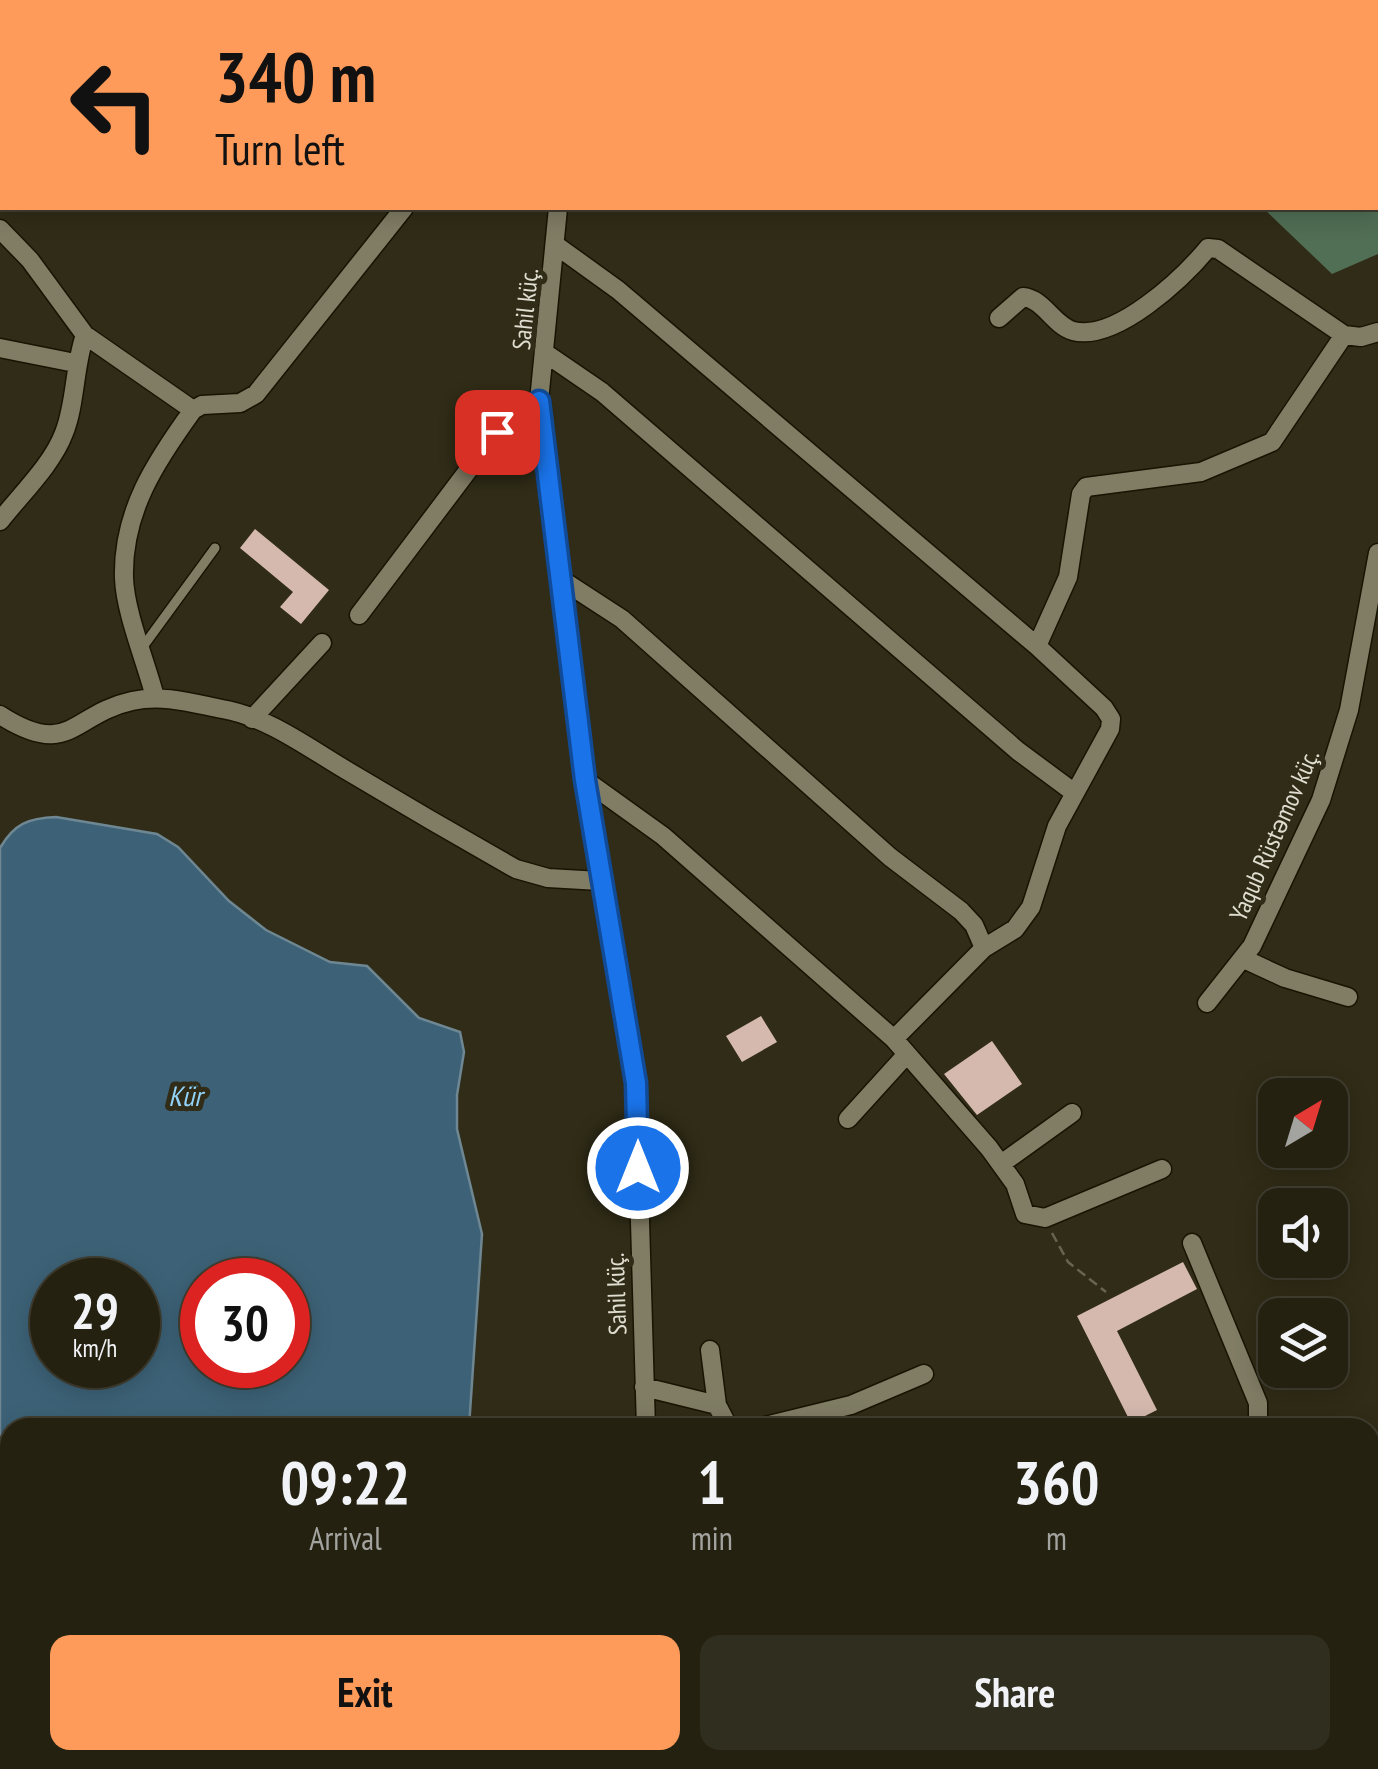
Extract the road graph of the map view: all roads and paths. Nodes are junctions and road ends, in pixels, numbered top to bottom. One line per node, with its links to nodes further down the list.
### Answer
1 (402, 210): 13 (street)
2 (558, 210): 4 (street, Sahil küç.)
3 (0, 229): 7 (street)
4 (557, 246): 10 (street, Sahil küç.); 20 (street)
5 (998, 318): 8 (street)
6 (1378, 332): 8 (street)
7 (85, 335): 11 (street); 13 (street)
8 (1344, 335): 20 (street)
9 (0, 348): 11 (street)
10 (545, 353): 12 (street, Sahil küç.); 26 (street)
11 (75, 363): 14 (street)
12 (539, 401): 17 (street, Sahil küç.); 18 (street)
13 (192, 410): 21 (street)
14 (0, 521)
15 (215, 548): 21 (lane)
16 (1378, 554): 29 (street, Yaqub Rüstəmov küç.)
17 (562, 580): 25 (street, Sahil küç.); 28 (street)
18 (359, 615)
19 (322, 644): 24 (street)
20 (1038, 646): 26 (street)
21 (142, 648): 22 (street)
22 (155, 697): 23 (street); 24 (street)
23 (0, 716)
24 (252, 719): 27 (street)
25 (585, 780): 27 (street, Sahil küç.); 32 (street)
26 (1072, 791): 28 (street)
27 (600, 881): 37 (street, Sahil küç.)
28 (984, 948): 32 (street)
29 (1244, 959): 30 (street); 31 (street, Yaqub Rüstəmov küç.)
30 (1348, 997)
31 (1206, 1003)
32 (894, 1039): 33 (street)
33 (907, 1054): 35 (street); 36 (street)
34 (1072, 1113): 36 (street)
35 (848, 1118)
36 (1000, 1164): 40 (street)
37 (638, 1168): 39 (street); 45 (street, Sahil küç.)
38 (1162, 1169): 40 (street)
39 (672, 1179)
40 (1045, 1218): 42 (path)
41 (1192, 1243): 50 (street)
42 (1106, 1292)
43 (710, 1350): 46 (street)
44 (924, 1374): 49 (street)
45 (644, 1388): 46 (street); 47 (street, Sahil küç.)
46 (717, 1405): 48 (street)
47 (646, 1418)
48 (722, 1418)
49 (799, 1418)
50 (1258, 1418)

